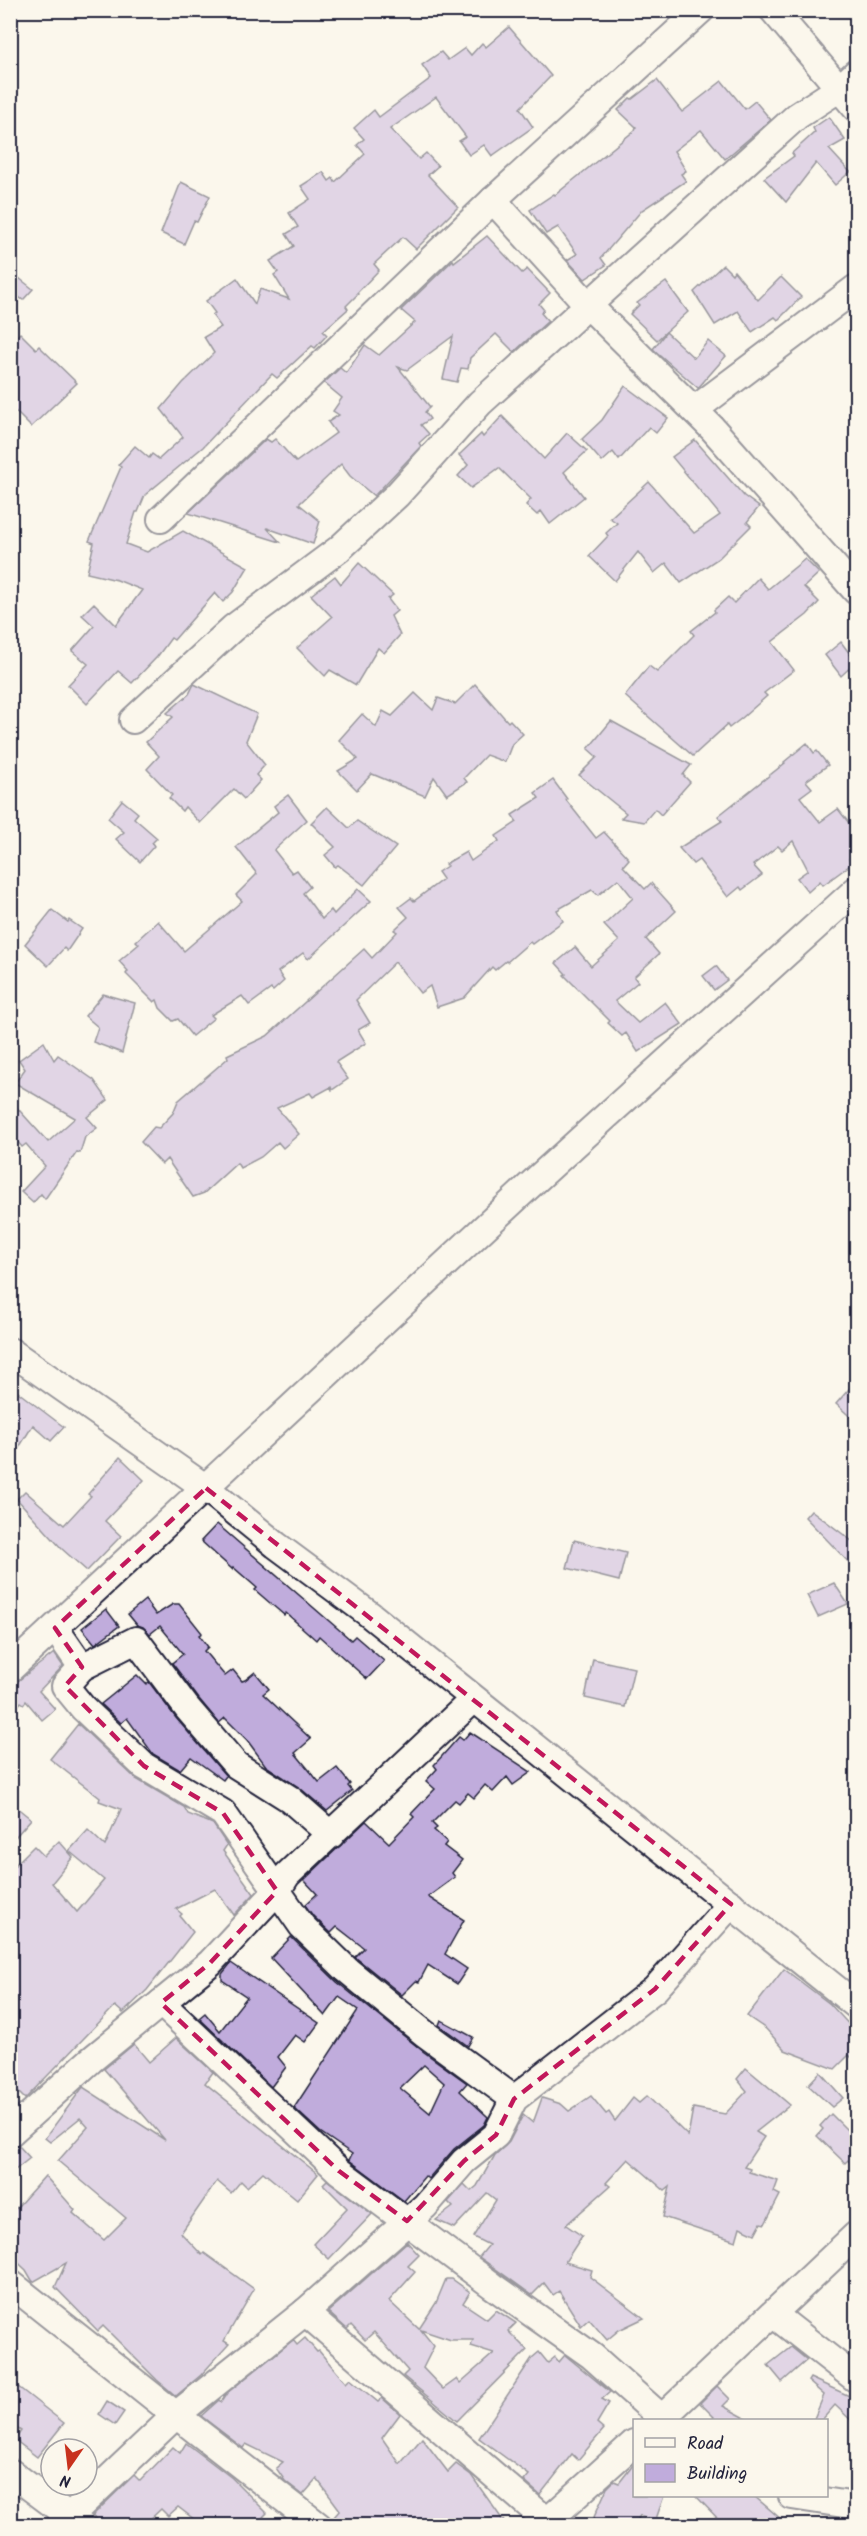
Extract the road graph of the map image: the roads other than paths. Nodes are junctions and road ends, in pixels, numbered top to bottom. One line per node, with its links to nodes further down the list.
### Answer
1 (701, 10): 5 (street)
2 (773, 10): 3 (street)
3 (848, 81): 4 (street); 7 (street)
4 (856, 108)
5 (493, 200): 7 (street); 9 (street)
6 (856, 288): 8 (street)
7 (588, 305): 8 (street); 11 (street)
8 (694, 410): 10 (street)
9 (161, 519)
10 (856, 591)
11 (133, 720)
12 (856, 890): 14 (street)
13 (10, 1351): 14 (street)
14 (206, 1488): 15 (street); 18 (street)
15 (55, 1628): 16 (street); 17 (street)
16 (82, 1667): 19 (street); 20 (street)
17 (10, 1669)
18 (474, 1699): 19 (street); 21 (street)
19 (331, 1834): 20 (street)
20 (277, 1891): 22 (street); 24 (street)
21 (730, 1904): 23 (street); 24 (street)
22 (161, 2003): 25 (street); 26 (street)
23 (856, 2005)
24 (513, 2099): 26 (street)
25 (10, 2133)
26 (407, 2222): 29 (street); 33 (street)
27 (856, 2235): 30 (street)
28 (10, 2283): 32 (street)
29 (305, 2312): 32 (street); 40 (street)
30 (772, 2314): 31 (street); 34 (street)
31 (856, 2379)
32 (176, 2415): 39 (street); 41 (street)
33 (661, 2419)
34 (663, 2419)
35 (633, 2444): 40 (street)
36 (10, 2472): 39 (street)
37 (798, 2497): 38 (street)
38 (856, 2506)
39 (71, 2522)
40 (548, 2524)
41 (319, 2526)

